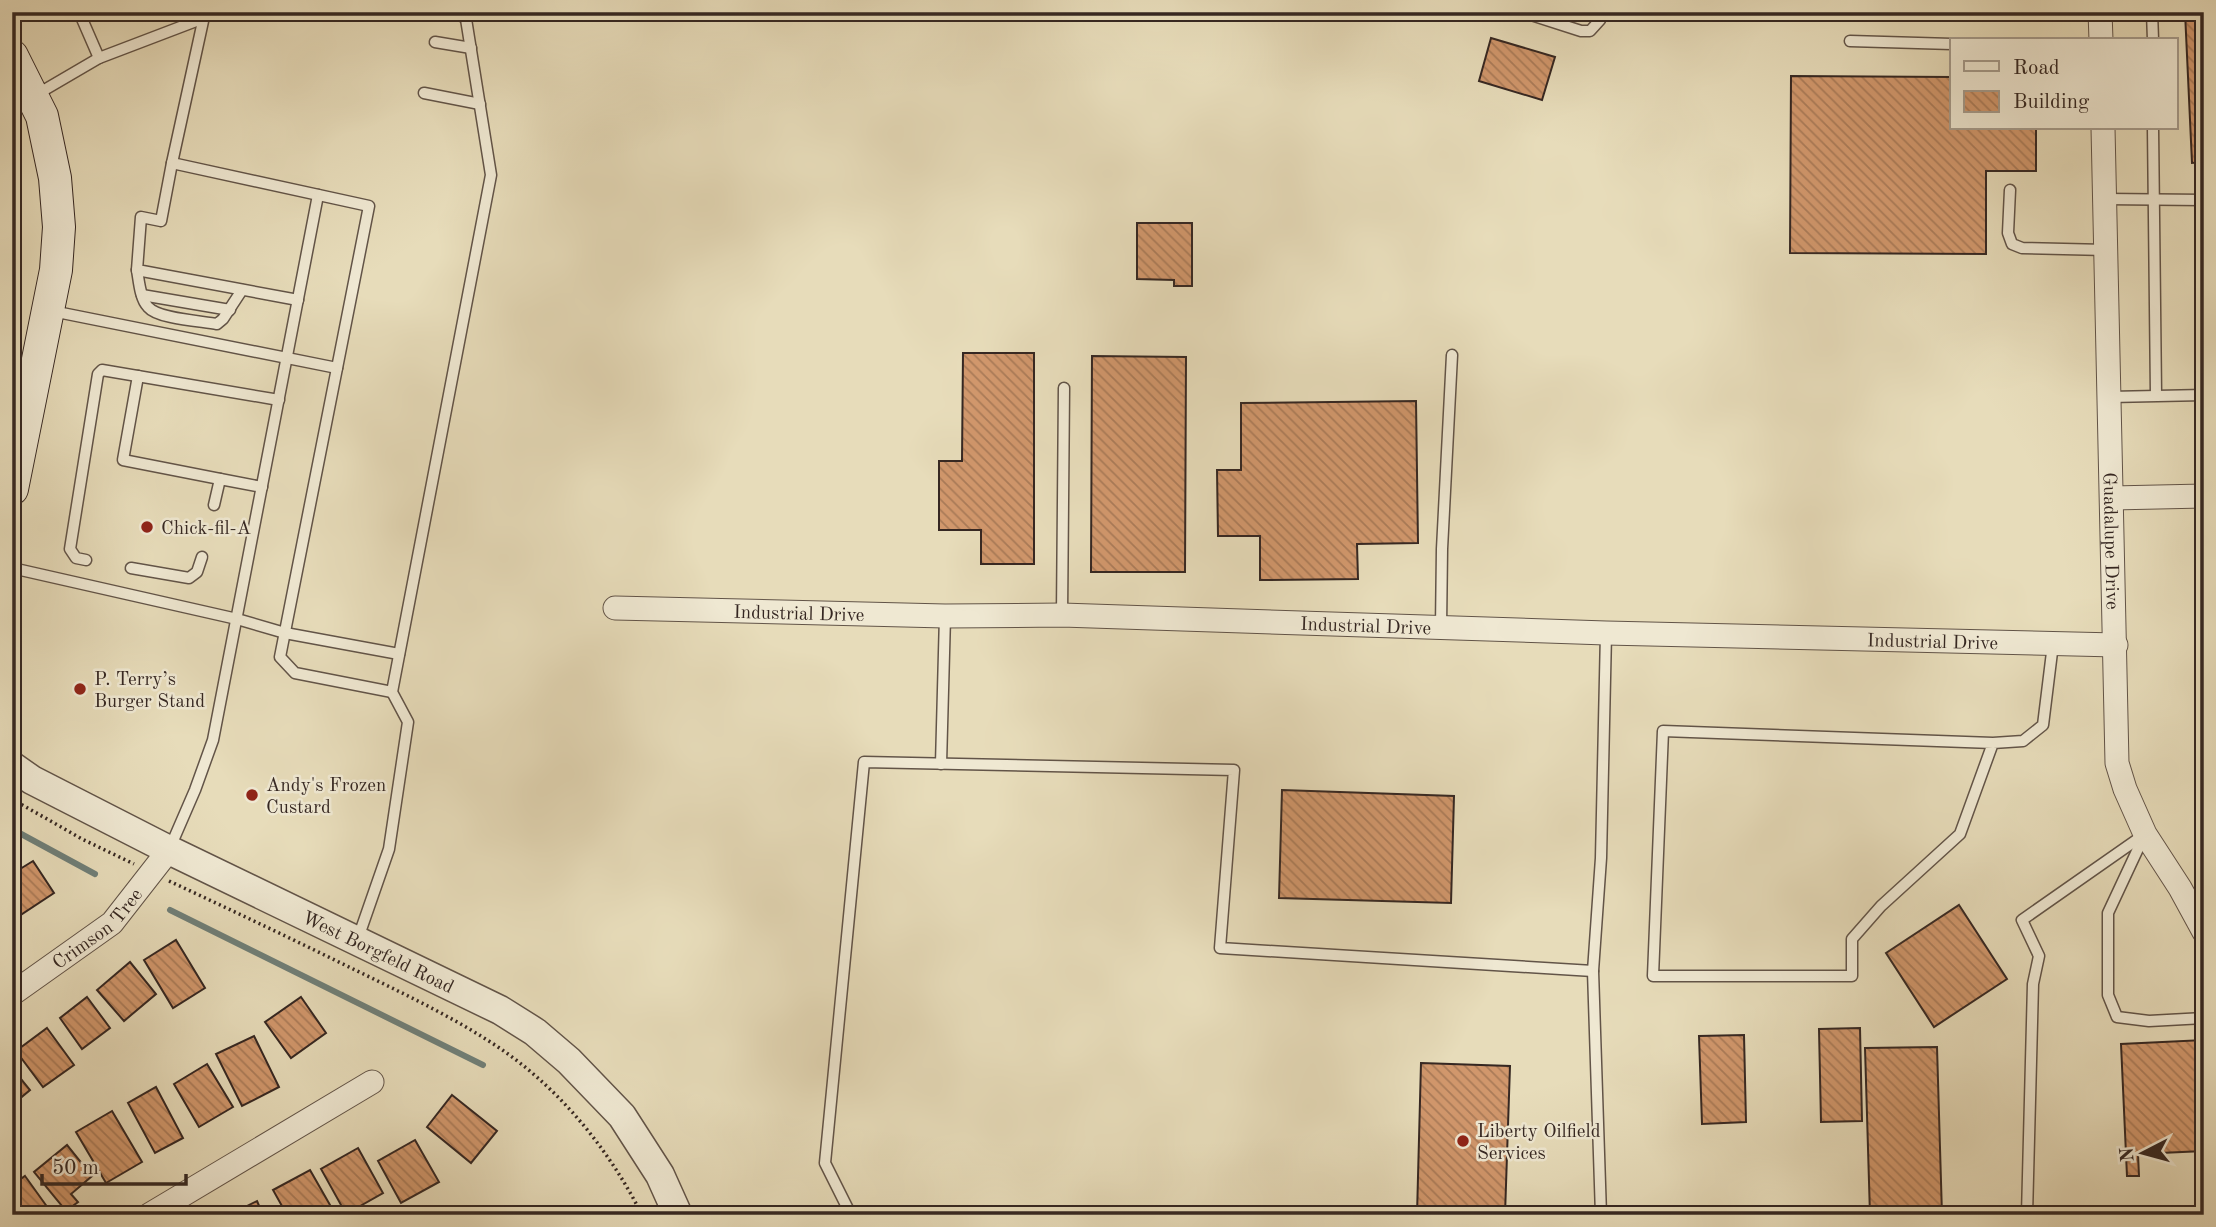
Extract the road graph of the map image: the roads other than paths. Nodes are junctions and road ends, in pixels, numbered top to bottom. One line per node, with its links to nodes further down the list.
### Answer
1 (79, 12): 15 (lane)
2 (457, 12): 13 (lane)
3 (1522, 12): 4 (lane)
4 (1601, 12)
5 (2100, 12): 8 (street)
6 (2152, 12): 9 (lane)
7 (204, 15): 15 (lane); 21 (lane)
8 (2101, 38)
9 (2153, 38)
10 (1850, 41): 12 (lane)
11 (435, 42): 13 (lane)
12 (1950, 44)
13 (471, 48): 18 (lane)
14 (12, 56): 17 (main road)
15 (99, 58): 17 (lane)
16 (424, 93): 18 (lane)
17 (32, 97): 32 (main road)
18 (480, 104): 63 (lane)
19 (2103, 130): 24 (street, Guadalupe Drive)
20 (2153, 130): 26 (lane)
21 (172, 163): 23 (lane); 28 (lane)
22 (2010, 190): 27 (lane)
23 (318, 195): 31 (lane); 36 (lane)
24 (2105, 199): 26 (lane); 27 (street, Guadalupe Drive)
25 (2204, 200): 26 (lane)
26 (2154, 201): 39 (lane)
27 (2106, 250): 41 (street, Guadalupe Drive)
28 (137, 270): 29 (lane); 30 (lane)
29 (242, 290): 31 (lane); 33 (lane)
30 (142, 295): 33 (lane); 33 (lane)
31 (298, 300): 35 (lane)
32 (48, 310): 35 (lane); 43 (main road)
33 (230, 310)
34 (1452, 355): 58 (lane)
35 (287, 359): 36 (lane); 42 (lane)
36 (337, 368): 59 (lane)
37 (138, 376): 42 (lane); 44 (lane); 51 (lane)
38 (1064, 388): 55 (lane)
39 (2156, 395): 40 (lane); 41 (lane)
40 (2204, 395)
41 (2110, 397): 48 (street, Guadalupe Drive)
42 (279, 400): 45 (lane)
43 (16, 450): 46 (main road)
44 (219, 479): 45 (lane); 49 (lane)
45 (261, 487): 57 (lane)
46 (12, 489)
47 (2204, 496): 48 (street)
48 (2112, 498): 62 (street, Guadalupe Drive)
49 (214, 505)
50 (202, 557): 53 (lane)
51 (86, 560)
52 (12, 568): 57 (lane)
53 (131, 568)
54 (615, 608): 56 (street, Industrial Drive)
55 (1062, 615): 56 (street, Industrial Drive); 58 (street, Industrial Drive)
56 (945, 616): 66 (lane)
57 (237, 620): 59 (lane); 69 (lane)
58 (1441, 627): 60 (street, Industrial Drive)
59 (285, 633): 63 (lane); 64 (lane)
60 (1606, 633): 61 (street, Industrial Drive); 72 (lane)
61 (2053, 644): 62 (street, Industrial Drive); 65 (lane)
62 (2116, 645): 68 (street, Guadalupe Drive)
63 (399, 654): 64 (lane)
64 (391, 692): 71 (lane)
65 (1993, 743): 65 (lane)
66 (941, 764): 72 (lane); 78 (lane)
67 (12, 766): 69 (street, West Borgfeld Road)
68 (2145, 834): 70 (street, Guadalupe Drive); 74 (lane); 80 (lane)
69 (169, 850): 71 (street, West Borgfeld Road); 73 (street, Crimson Tree)
70 (2204, 932)
71 (357, 941): 77 (street, West Borgfeld Road)
72 (1593, 971): 79 (lane)
73 (12, 994)
74 (2204, 1018)
75 (372, 1083): 76 (street)
76 (162, 1211)
77 (678, 1215)
78 (851, 1215)
79 (1601, 1215)
80 (2027, 1215)

